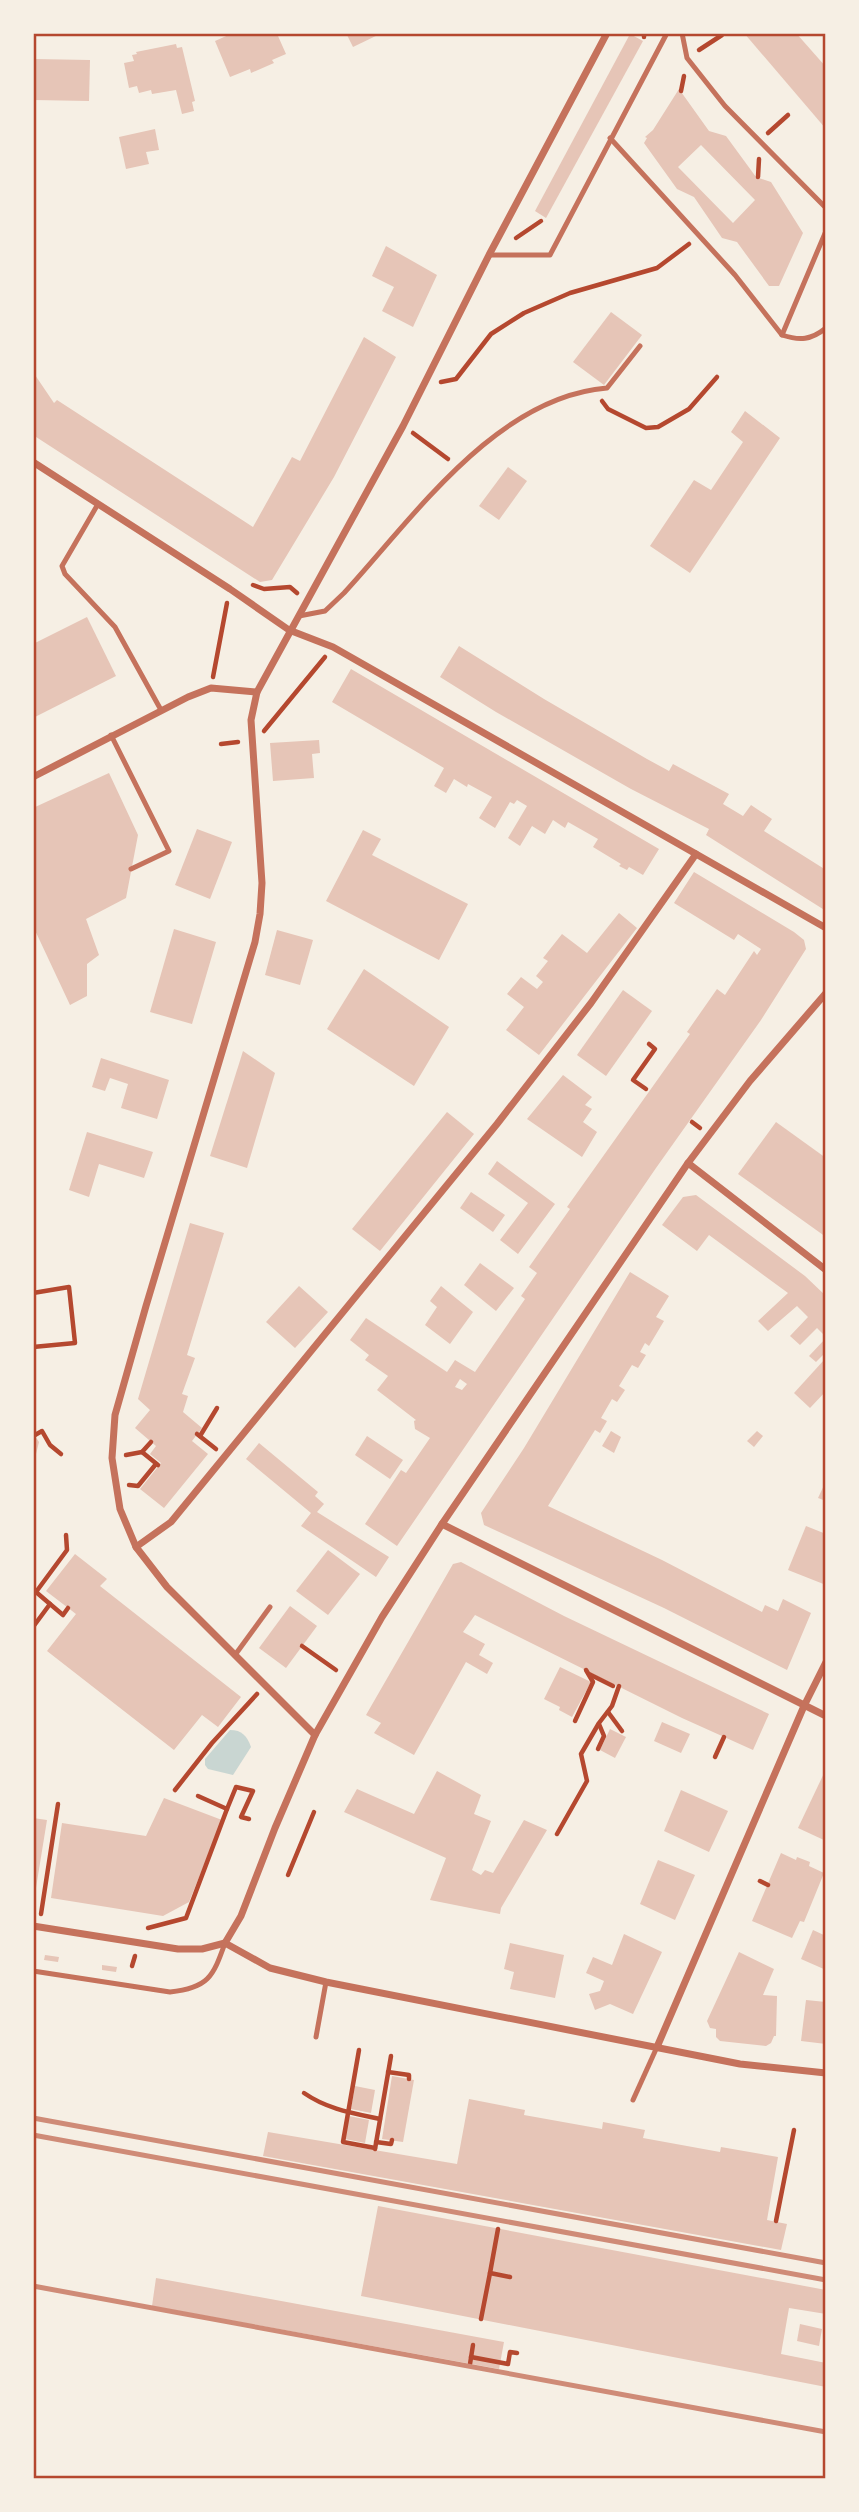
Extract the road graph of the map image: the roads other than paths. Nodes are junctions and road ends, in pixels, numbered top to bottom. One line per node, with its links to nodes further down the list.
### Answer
1 (607, 33): 7 (street)
2 (667, 33): 4 (lane)
3 (682, 33): 5 (lane)
4 (610, 138): 7 (lane); 9 (lane)
5 (826, 208)
6 (826, 231): 9 (lane)
7 (489, 255): 13 (street)
8 (826, 328): 9 (lane)
9 (782, 335)
10 (640, 346): 13 (lane)
11 (33, 462): 12 (street)
12 (98, 504): 14 (street); 16 (lane)
13 (298, 617): 14 (street)
14 (289, 630): 15 (street); 19 (street)
15 (257, 692): 16 (street); 26 (street)
16 (161, 710): 17 (street)
17 (111, 735): 18 (street); 20 (lane)
18 (33, 777)
19 (696, 854): 21 (street); 26 (street)
20 (131, 869)
21 (826, 928)
22 (826, 993): 23 (street)
23 (688, 1163): 24 (street); 25 (street)
24 (826, 1270)
25 (442, 1524): 30 (street); 32 (street)
26 (136, 1547): 28 (street)
27 (270, 1607): 28 (lane)
28 (235, 1655): 32 (street)
29 (826, 1662): 30 (street)
30 (804, 1706): 31 (street); 38 (street)
31 (826, 1716)
32 (315, 1735): 34 (street)
33 (36, 1927): 34 (street)
34 (225, 1943): 35 (lane); 36 (street)
35 (33, 1971)
36 (326, 1982): 37 (lane); 38 (street)
37 (316, 2037)
38 (657, 2047): 39 (street); 40 (lane)
39 (826, 2073)
40 (633, 2100)

